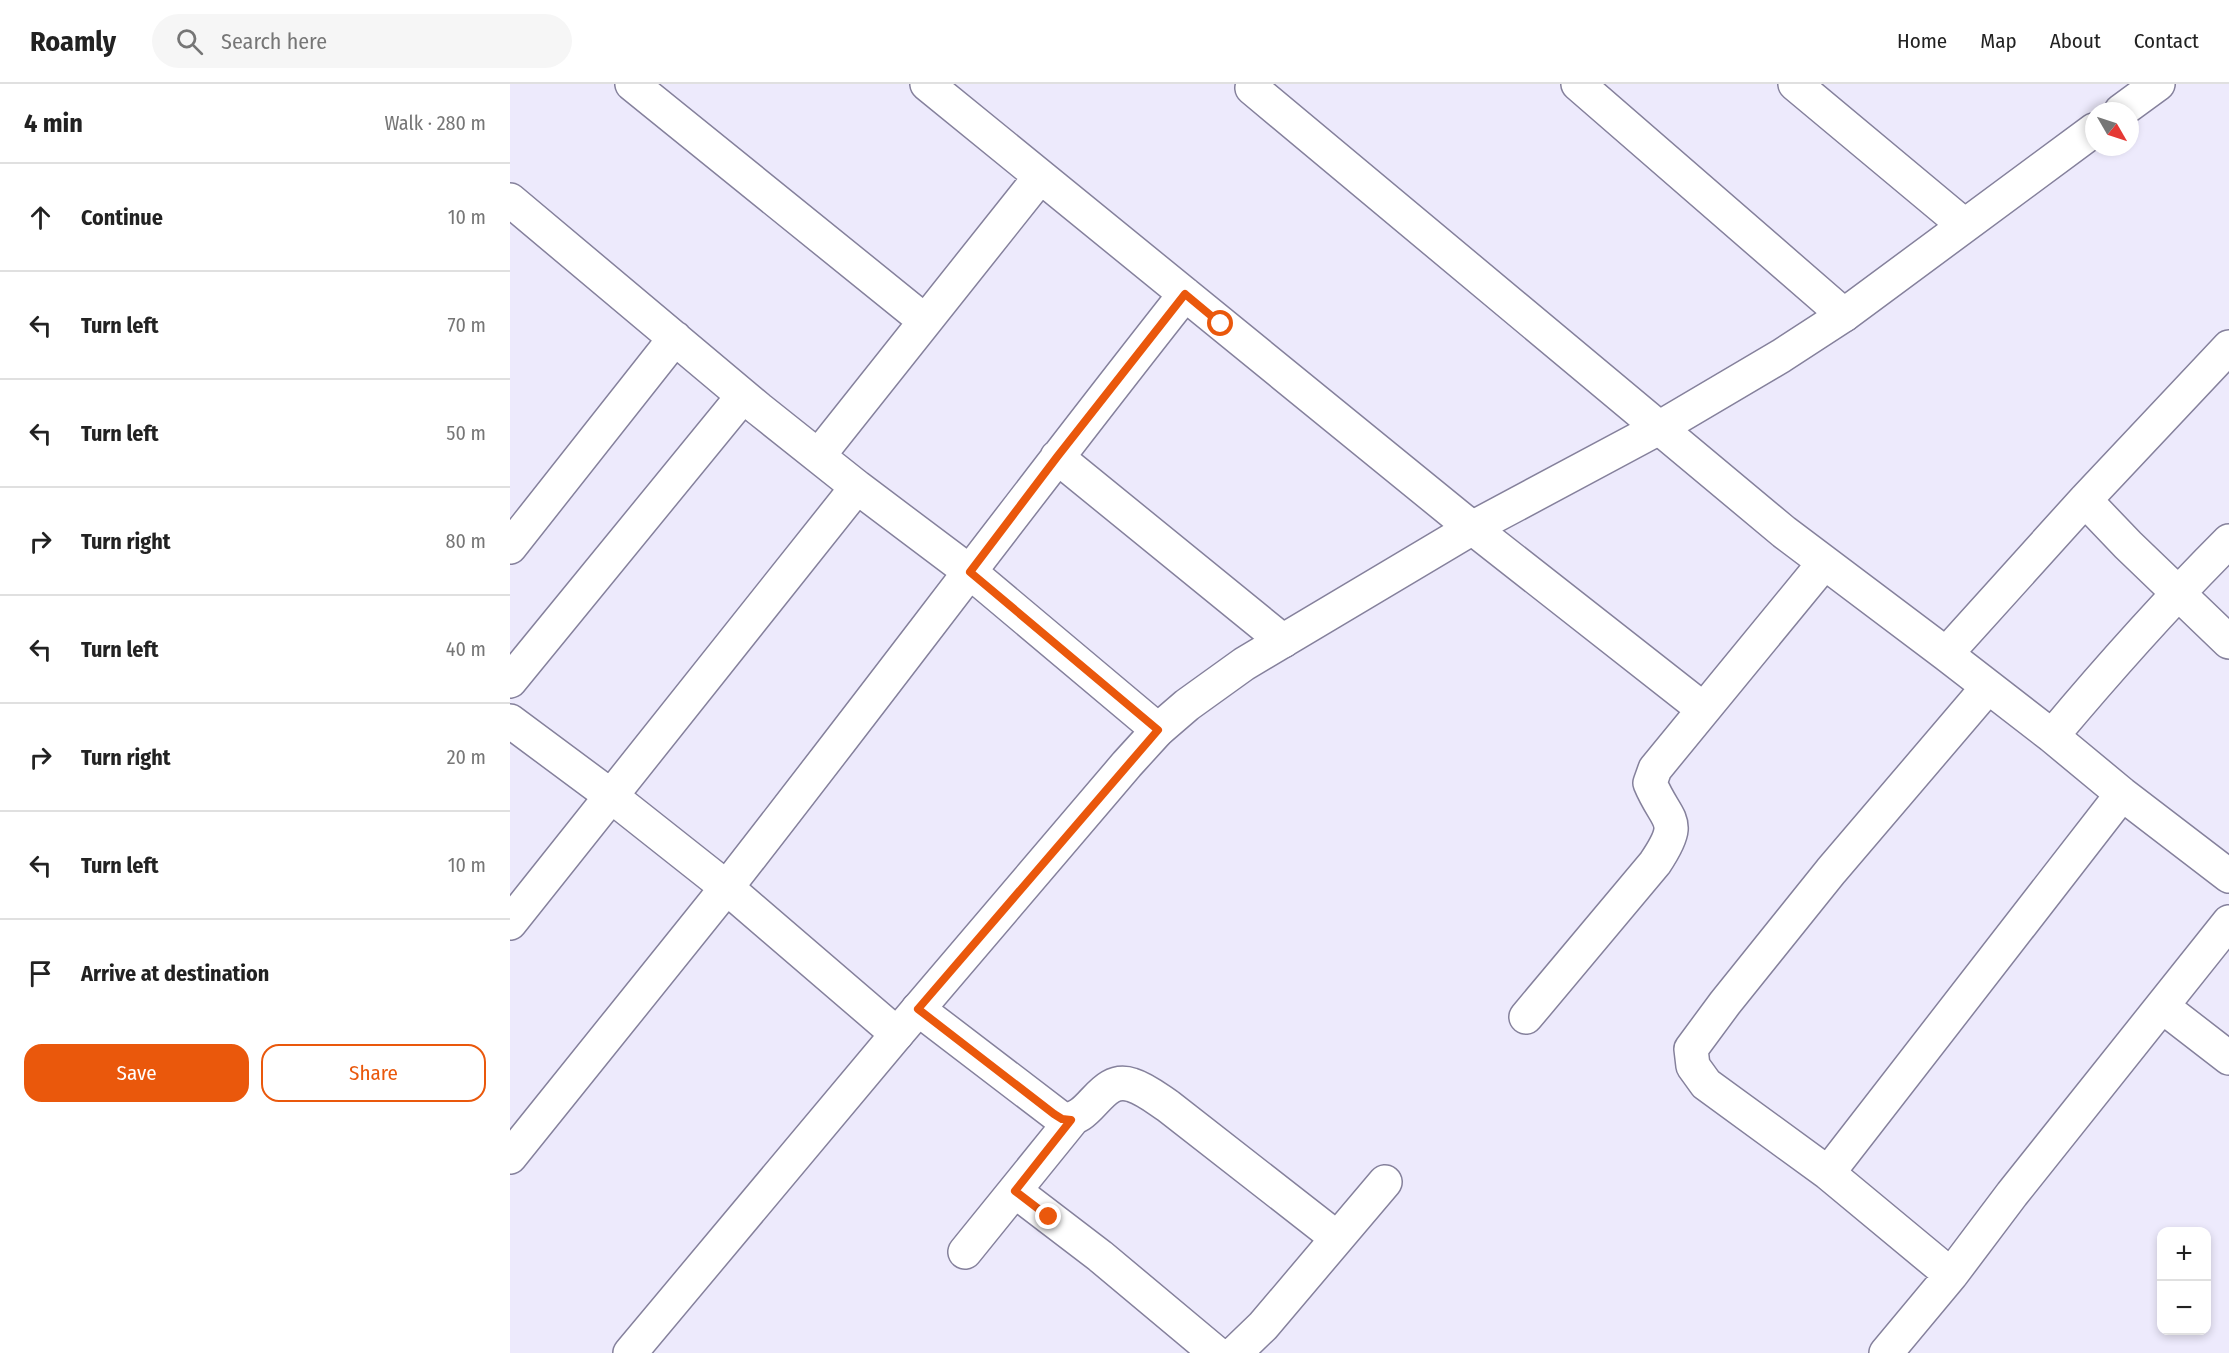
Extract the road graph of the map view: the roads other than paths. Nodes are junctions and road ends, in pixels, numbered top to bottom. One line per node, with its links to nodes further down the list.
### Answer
1 (632, 84): 14 (street)
2 (927, 84): 9 (street)
3 (1578, 84): 13 (street)
4 (1795, 84): 11 (street)
5 (2158, 84): 7 (street)
6 (1252, 88): 18 (street)
7 (2133, 102)
8 (2085, 137): 11 (street)
9 (1040, 177): 12 (street); 14 (street)
10 (510, 201): 15 (street)
11 (1964, 225): 13 (street)
12 (1185, 294): 20 (street); 23 (street)
13 (1844, 315): 18 (street)
14 (925, 321): 19 (street)
15 (675, 338): 17 (street); 25 (street)
16 (2229, 346): 22 (street)
17 (744, 396): 19 (street); 32 (street)
18 (1659, 428): 23 (street); 26 (street)
19 (819, 455): 21 (street)
20 (1057, 457): 27 (street); 29 (street)
21 (857, 487): 27 (street); 39 (street)
22 (2085, 500): 28 (street); 31 (street)
23 (1474, 527): 29 (street); 34 (street)
24 (2229, 541): 28 (street)
25 (510, 547)
26 (1824, 564): 31 (street); 34 (street)
27 (970, 572): 36 (street); 41 (street)
28 (2177, 593): 30 (street); 37 (street)
29 (1283, 641): 36 (street)
30 (2229, 642)
31 (1946, 654): 33 (street)
32 (510, 681)
33 (1988, 687): 37 (street); 51 (street)
34 (1703, 709): 46 (street)
35 (510, 721): 39 (street)
36 (1158, 730): 45 (street)
37 (2052, 736): 38 (street)
38 (2122, 794): 40 (street); 51 (street)
39 (612, 796): 41 (street); 43 (street)
40 (2229, 876)
41 (726, 887): 47 (street); 50 (street)
42 (2229, 922): 44 (street)
43 (510, 923)
44 (2163, 1007): 48 (street); 56 (street)
45 (918, 1009): 47 (street); 49 (street)
46 (1526, 1017)
47 (897, 1034): 57 (street)
48 (2229, 1058)
49 (1071, 1120): 53 (street); 54 (street)
50 (510, 1157)
51 (1828, 1173): 56 (street)
52 (1385, 1182): 54 (street)
53 (1015, 1191): 55 (street); 58 (street)
54 (1337, 1238): 59 (street)
55 (965, 1252)
56 (1951, 1275): 60 (street)
57 (630, 1353)
58 (1216, 1353)
59 (1235, 1353)
60 (1886, 1353)

